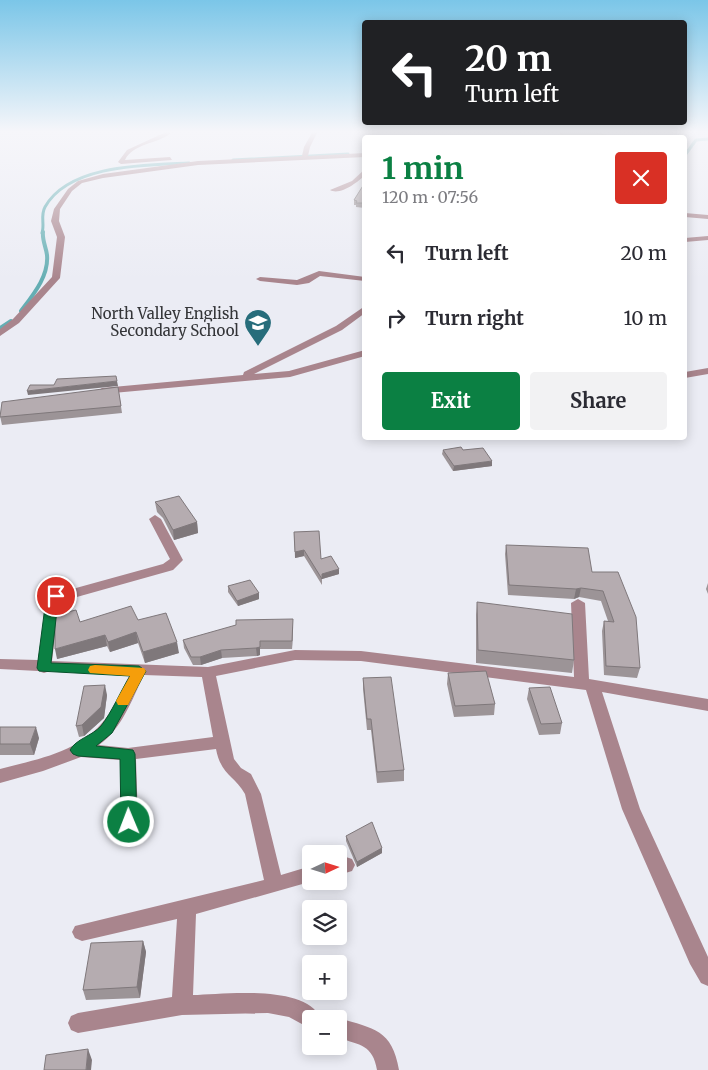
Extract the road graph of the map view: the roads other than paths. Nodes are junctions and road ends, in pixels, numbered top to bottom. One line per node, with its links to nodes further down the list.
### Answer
1 (82, 181): 13 (street)
2 (355, 181): 3 (street)
3 (333, 190)
4 (687, 215): 5 (street)
5 (708, 217)
6 (708, 238): 8 (street)
7 (687, 240): 8 (street)
8 (697, 240): 9 (street)
9 (708, 248)
10 (260, 279): 11 (street)
11 (362, 279)
12 (362, 312): 17 (street)
13 (0, 333)
14 (362, 355): 17 (street)
15 (708, 371): 16 (street)
16 (687, 375)
17 (240, 378): 18 (street)
18 (94, 392)
19 (155, 519): 22 (street)
20 (578, 602): 25 (street)
21 (0, 664): 22 (street)
22 (44, 668): 23 (street)
23 (139, 671): 24 (street); 28 (street)
24 (208, 672): 25 (street); 27 (street)
25 (587, 685): 26 (street); 36 (street)
26 (708, 705)
27 (223, 742): 29 (street); 33 (street)
28 (78, 750): 29 (street); 30 (street)
29 (128, 754): 31 (street)
30 (0, 776)
31 (129, 822)
32 (302, 877): 33 (street)
33 (274, 885): 34 (street)
34 (186, 908): 35 (street); 37 (street)
35 (82, 932)
36 (708, 976)
37 (182, 1005): 38 (street); 39 (street)
38 (302, 1013)
39 (78, 1023)
40 (347, 1031): 41 (street)
41 (388, 1070)

